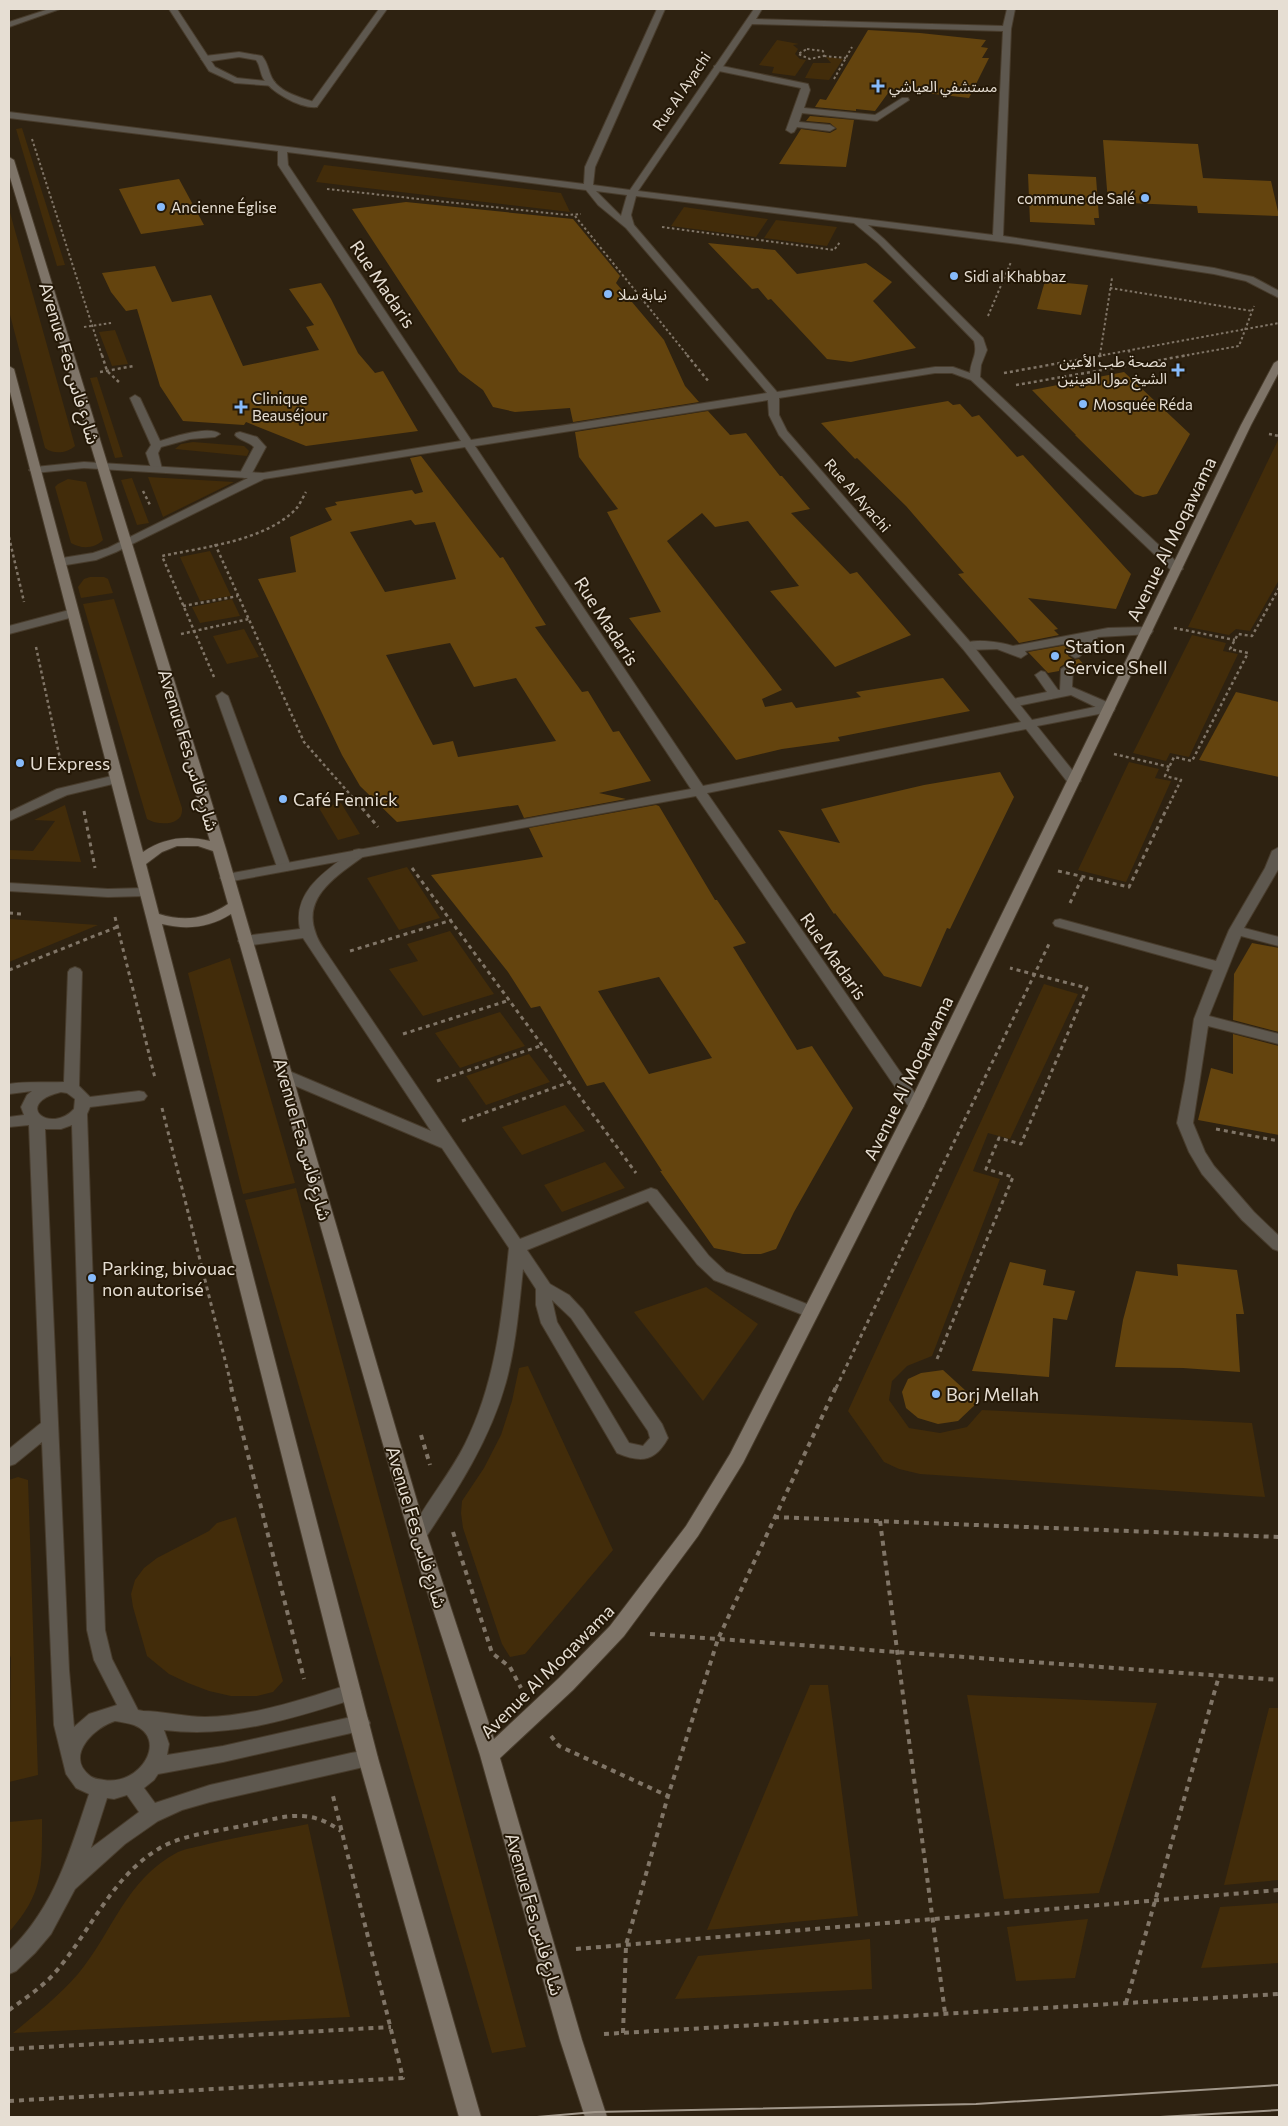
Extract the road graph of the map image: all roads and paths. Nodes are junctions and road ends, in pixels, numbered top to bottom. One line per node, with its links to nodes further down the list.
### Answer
1 (56, 9): 8 (street)
2 (173, 9): 14 (street)
3 (383, 9): 18 (street)
4 (661, 9): 27 (street)
5 (758, 9): 7 (street, Rue Al Ayachi)
6 (1011, 9): 9 (street)
7 (750, 21): 9 (street); 16 (street, Rue Al Ayachi)
8 (9, 25)
9 (1007, 29): 33 (street)
10 (853, 46): 15 (path)
11 (836, 52): 13 (path)
12 (824, 56): 12 (path); 13 (path)
13 (836, 57): 15 (path)
14 (205, 58): 18 (street); 18 (street)
15 (846, 58): 17 (path)
16 (717, 68): 20 (street); 28 (street, Rue Al Ayachi)
17 (834, 80)
18 (272, 84)
19 (905, 100): 20 (street)
20 (798, 110): 23 (street)
21 (9, 115): 22 (street)
22 (27, 117): 24 (street); 54 (path)
23 (830, 128)
24 (282, 149): 26 (street, Rue Madaris); 27 (street)
25 (9, 160): 55 (main road, Avenue Fes شارع فاس)
26 (296, 185): 30 (path); 63 (street, Rue Madaris)
27 (589, 188): 28 (street); 29 (street)
28 (632, 193): 31 (street); 32 (street)
29 (605, 207): 30 (path); 32 (street)
30 (574, 215): 60 (path)
31 (858, 221): 33 (street); 34 (street)
32 (629, 226): 34 (path); 58 (street)
33 (998, 238): 35 (street)
34 (881, 241): 47 (street)
35 (1018, 241): 36 (street); 37 (path)
36 (1115, 255): 40 (street); 41 (path)
37 (1011, 263): 38 (path); 47 (path)
38 (1020, 264)
39 (1279, 282): 40 (street)
40 (1260, 283): 42 (street)
41 (1110, 288): 44 (path); 49 (path)
42 (1279, 295)
43 (1255, 304): 44 (path)
44 (1252, 310): 46 (path)
45 (1279, 323): 46 (path)
46 (1245, 329): 48 (path); 51 (path)
47 (978, 340): 56 (street)
48 (1130, 350): 49 (path); 51 (path)
49 (1100, 356): 56 (path)
50 (1279, 363): 75 (main road, Avenue Al Moqawama)
51 (1132, 364): 57 (path)
52 (134, 366): 54 (path)
53 (9, 369): 68 (main road)
54 (107, 370): 55 (path); 59 (path)
55 (74, 376): 65 (main road, Avenue Fes شارع فاس)
56 (975, 378): 57 (street); 58 (street)
57 (987, 390): 75 (street)
58 (774, 395): 60 (street); 88 (street, Rue Al Ayachi)
59 (135, 398): 64 (street)
60 (725, 403): 63 (street)
61 (216, 434): 64 (street)
62 (240, 435): 69 (street)
63 (469, 444): 67 (street); 102 (street, Rue Madaris)
64 (157, 445): 66 (street)
65 (101, 466): 66 (street); 68 (street); 72 (main road, Avenue Fes شارع فاس)
66 (156, 469): 69 (street)
67 (306, 469): 70 (street); 73 (path)
68 (35, 470): 74 (main road)
69 (245, 474): 70 (street)
70 (263, 476): 72 (street)
71 (9, 537): 81 (path)
72 (126, 543): 74 (street); 86 (main road, Avenue Fes شارع فاس)
73 (215, 544): 77 (path); 78 (path)
74 (60, 562): 79 (main road)
75 (1177, 569): 82 (main road, Avenue Al Moqawama)
76 (1279, 588): 87 (path)
77 (238, 596): 78 (path); 80 (path)
78 (183, 606): 84 (path)
79 (73, 613): 81 (street); 99 (main road)
80 (249, 619): 84 (path); 104 (path)
81 (30, 624): 83 (street); 101 (path)
82 (1149, 627): 85 (street); 87 (path); 95 (main road, Avenue Al Moqawama)
83 (9, 630)
84 (194, 631): 86 (path); 93 (path)
85 (1095, 634): 88 (street); 89 (street)
86 (155, 640): 105 (main road, Avenue Fes شارع فاس)
87 (1235, 640): 98 (path)
88 (967, 646): 94 (street, Rue Al Ayachi)
89 (1074, 654)
90 (1067, 669): 92 (street)
91 (1041, 675): 92 (street)
92 (1060, 693): 94 (street); 95 (street)
93 (222, 696): 110 (street)
94 (1012, 703): 96 (street, Rue Al Ayachi)
95 (1109, 708): 96 (street); 97 (main road, Avenue Al Moqawama)
96 (1029, 725): 100 (street, Rue Al Ayachi); 102 (street)
97 (1090, 748): 98 (path); 100 (main road, Avenue Al Moqawama)
98 (1170, 767): 113 (path)
99 (116, 780): 101 (street); 108 (main road)
100 (1074, 781): 109 (main road, Avenue Al Moqawama)
101 (67, 790): 103 (street); 112 (path)
102 (698, 791): 104 (street); 149 (street, Rue Madaris)
103 (9, 817)
104 (396, 848): 107 (street); 123 (path)
105 (219, 850): 108 (main road); 114 (main road, Avenue Fes شارع فاس)
106 (1279, 851): 111 (street)
107 (359, 853): 110 (street); 126 (street)
108 (139, 863): 116 (main road)
109 (1034, 865): 113 (path); 131 (main road, Avenue Al Moqawama)
110 (284, 867): 114 (street)
111 (1276, 869): 125 (street)
112 (89, 872)
113 (1082, 876): 117 (path)
114 (227, 878): 118 (main road, Avenue Fes شارع فاس)
115 (9, 887): 116 (street)
116 (146, 892): 122 (main road)
117 (1071, 900)
118 (234, 906): 122 (main road); 127 (main road, Avenue Fes شارع فاس)
119 (9, 913): 120 (path)
120 (28, 914)
121 (106, 917): 142 (path)
122 (153, 917): 176 (main road)
123 (452, 920): 130 (path); 135 (path)
124 (1060, 923): 132 (street)
125 (1236, 930): 128 (street); 132 (street)
126 (308, 933): 127 (street); 130 (street)
127 (245, 941): 140 (main road, Avenue Fes شارع فاس)
128 (1279, 942)
129 (1048, 948): 134 (path)
130 (323, 959): 138 (street)
131 (986, 962): 134 (path); 149 (main road, Avenue Al Moqawama)
132 (1220, 967): 136 (street)
133 (75, 972): 144 (street)
134 (1034, 974): 162 (path); 167 (path)
135 (510, 1000): 138 (path); 139 (path)
136 (1201, 1019): 137 (street); 153 (street)
137 (1279, 1039)
138 (378, 1042): 146 (street)
139 (543, 1045): 141 (path); 146 (path)
140 (284, 1075): 156 (street); 169 (main road, Avenue Fes شارع فاس)
141 (570, 1082): 154 (path); 157 (path)
142 (157, 1087)
143 (50, 1088): 144 (street); 145 (street); 151 (street)
144 (71, 1088): 150 (street)
145 (9, 1089)
146 (411, 1090): 154 (street)
147 (139, 1096): 150 (street)
148 (162, 1106): 177 (path)
149 (916, 1106): 161 (main road, Avenue Al Moqawama)
150 (82, 1108): 151 (street); 179 (street)
151 (35, 1120): 152 (street); 163 (street)
152 (9, 1122)
153 (1185, 1123): 155 (path); 158 (street)
154 (438, 1130): 156 (street)
155 (1279, 1141)
156 (447, 1144): 159 (street)
157 (651, 1194): 159 (street); 161 (street)
158 (1279, 1245)
159 (517, 1247): 160 (street); 166 (street)
160 (544, 1288): 160 (street)
161 (811, 1312): 171 (main road, Avenue Al Moqawama)
162 (937, 1359)
163 (50, 1425): 165 (street); 181 (street)
164 (418, 1427): 166 (path)
165 (9, 1459)
166 (441, 1502): 169 (street); 178 (path)
167 (774, 1517): 168 (path); 172 (path)
168 (880, 1521): 170 (path); 173 (path)
169 (418, 1536): 182 (main road, Avenue Fes شارع فاس)
170 (1279, 1537)
171 (617, 1631): 172 (path); 178 (main road, Avenue Al Moqawama)
172 (718, 1639): 173 (path); 188 (path)
173 (898, 1652): 174 (path); 194 (path)
174 (1219, 1676): 175 (path); 193 (path)
175 (1279, 1680)
176 (351, 1692): 177 (street); 180 (main road)
177 (310, 1705): 179 (street)
178 (535, 1714): 182 (main road, Avenue Al Moqawama); 188 (path)
179 (137, 1716): 181 (street); 184 (street)
180 (360, 1723): 183 (main road); 184 (street)
181 (71, 1752): 187 (street)
182 (490, 1755): 196 (main road, Avenue Fes شارع فاس)
183 (368, 1758): 185 (street); 207 (main road)
184 (155, 1766): 186 (street)
185 (325, 1767): 189 (street); 190 (path)
186 (132, 1786): 187 (street); 189 (street)
187 (100, 1790): 191 (street)
188 (668, 1796): 195 (path)
189 (152, 1814): 191 (street)
190 (341, 1831): 200 (path); 202 (path)
191 (69, 1882): 197 (street)
192 (1279, 1890): 193 (path)
193 (1155, 1900): 194 (path); 199 (path)
194 (933, 1920): 195 (path); 201 (path)
195 (626, 1945): 196 (path); 203 (path)
196 (546, 1952): 208 (main road, Avenue Fes شارع فاس)
197 (9, 1964)
198 (1279, 1994): 199 (path)
199 (1126, 2003): 201 (path)
200 (9, 2010)
201 (945, 2013): 203 (path)
202 (391, 2027): 205 (path); 206 (path)
203 (623, 2032): 204 (path)
204 (604, 2034)
205 (9, 2049)
206 (9, 2100)
207 (470, 2117)
208 (596, 2117)

